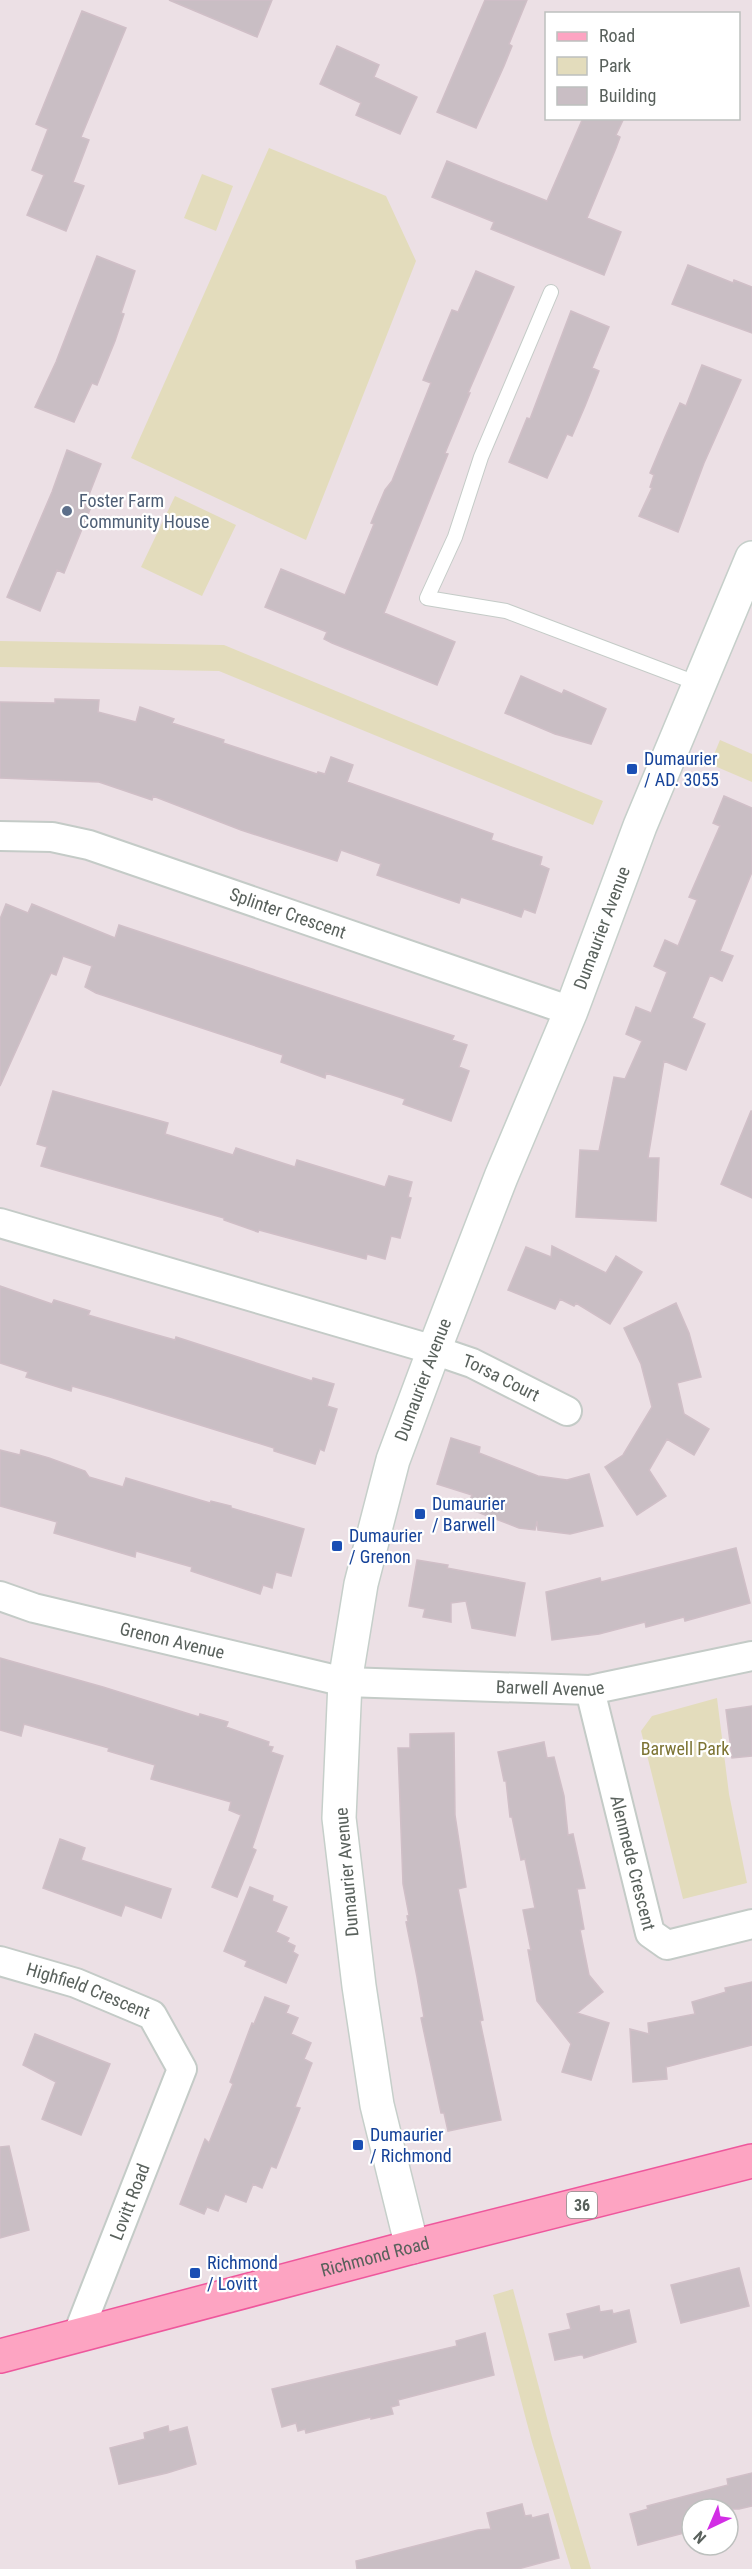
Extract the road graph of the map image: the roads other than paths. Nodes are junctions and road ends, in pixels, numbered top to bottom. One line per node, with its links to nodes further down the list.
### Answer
1 (551, 292): 3 (lane)
2 (752, 558): 3 (street, Dumaurier Avenue)
3 (699, 684): 5 (street, Dumaurier Avenue)
4 (0, 836): 5 (street, Splinter Crescent)
5 (571, 1011): 7 (street, Dumaurier Avenue)
6 (0, 1223): 7 (street)
7 (434, 1350): 8 (street, Torsa Court); 11 (street, Dumaurier Avenue)
8 (567, 1411)
9 (0, 1596): 11 (street, Grenon Avenue)
10 (752, 1656): 12 (street, Barwell Avenue)
11 (345, 1682): 12 (street, Barwell Avenue); 17 (street, Dumaurier Avenue)
12 (590, 1690): 13 (street, Alenmede Crescent)
13 (752, 1924)
14 (0, 1961): 15 (street, Highfield Crescent)
15 (182, 2069): 18 (street, Lovitt Road)
16 (752, 2162): 17 (main road, Richmond Road / 36)
17 (412, 2247): 18 (main road, Richmond Road / 36)
18 (77, 2336): 19 (main road, Richmond Road / 36)
19 (0, 2356)

